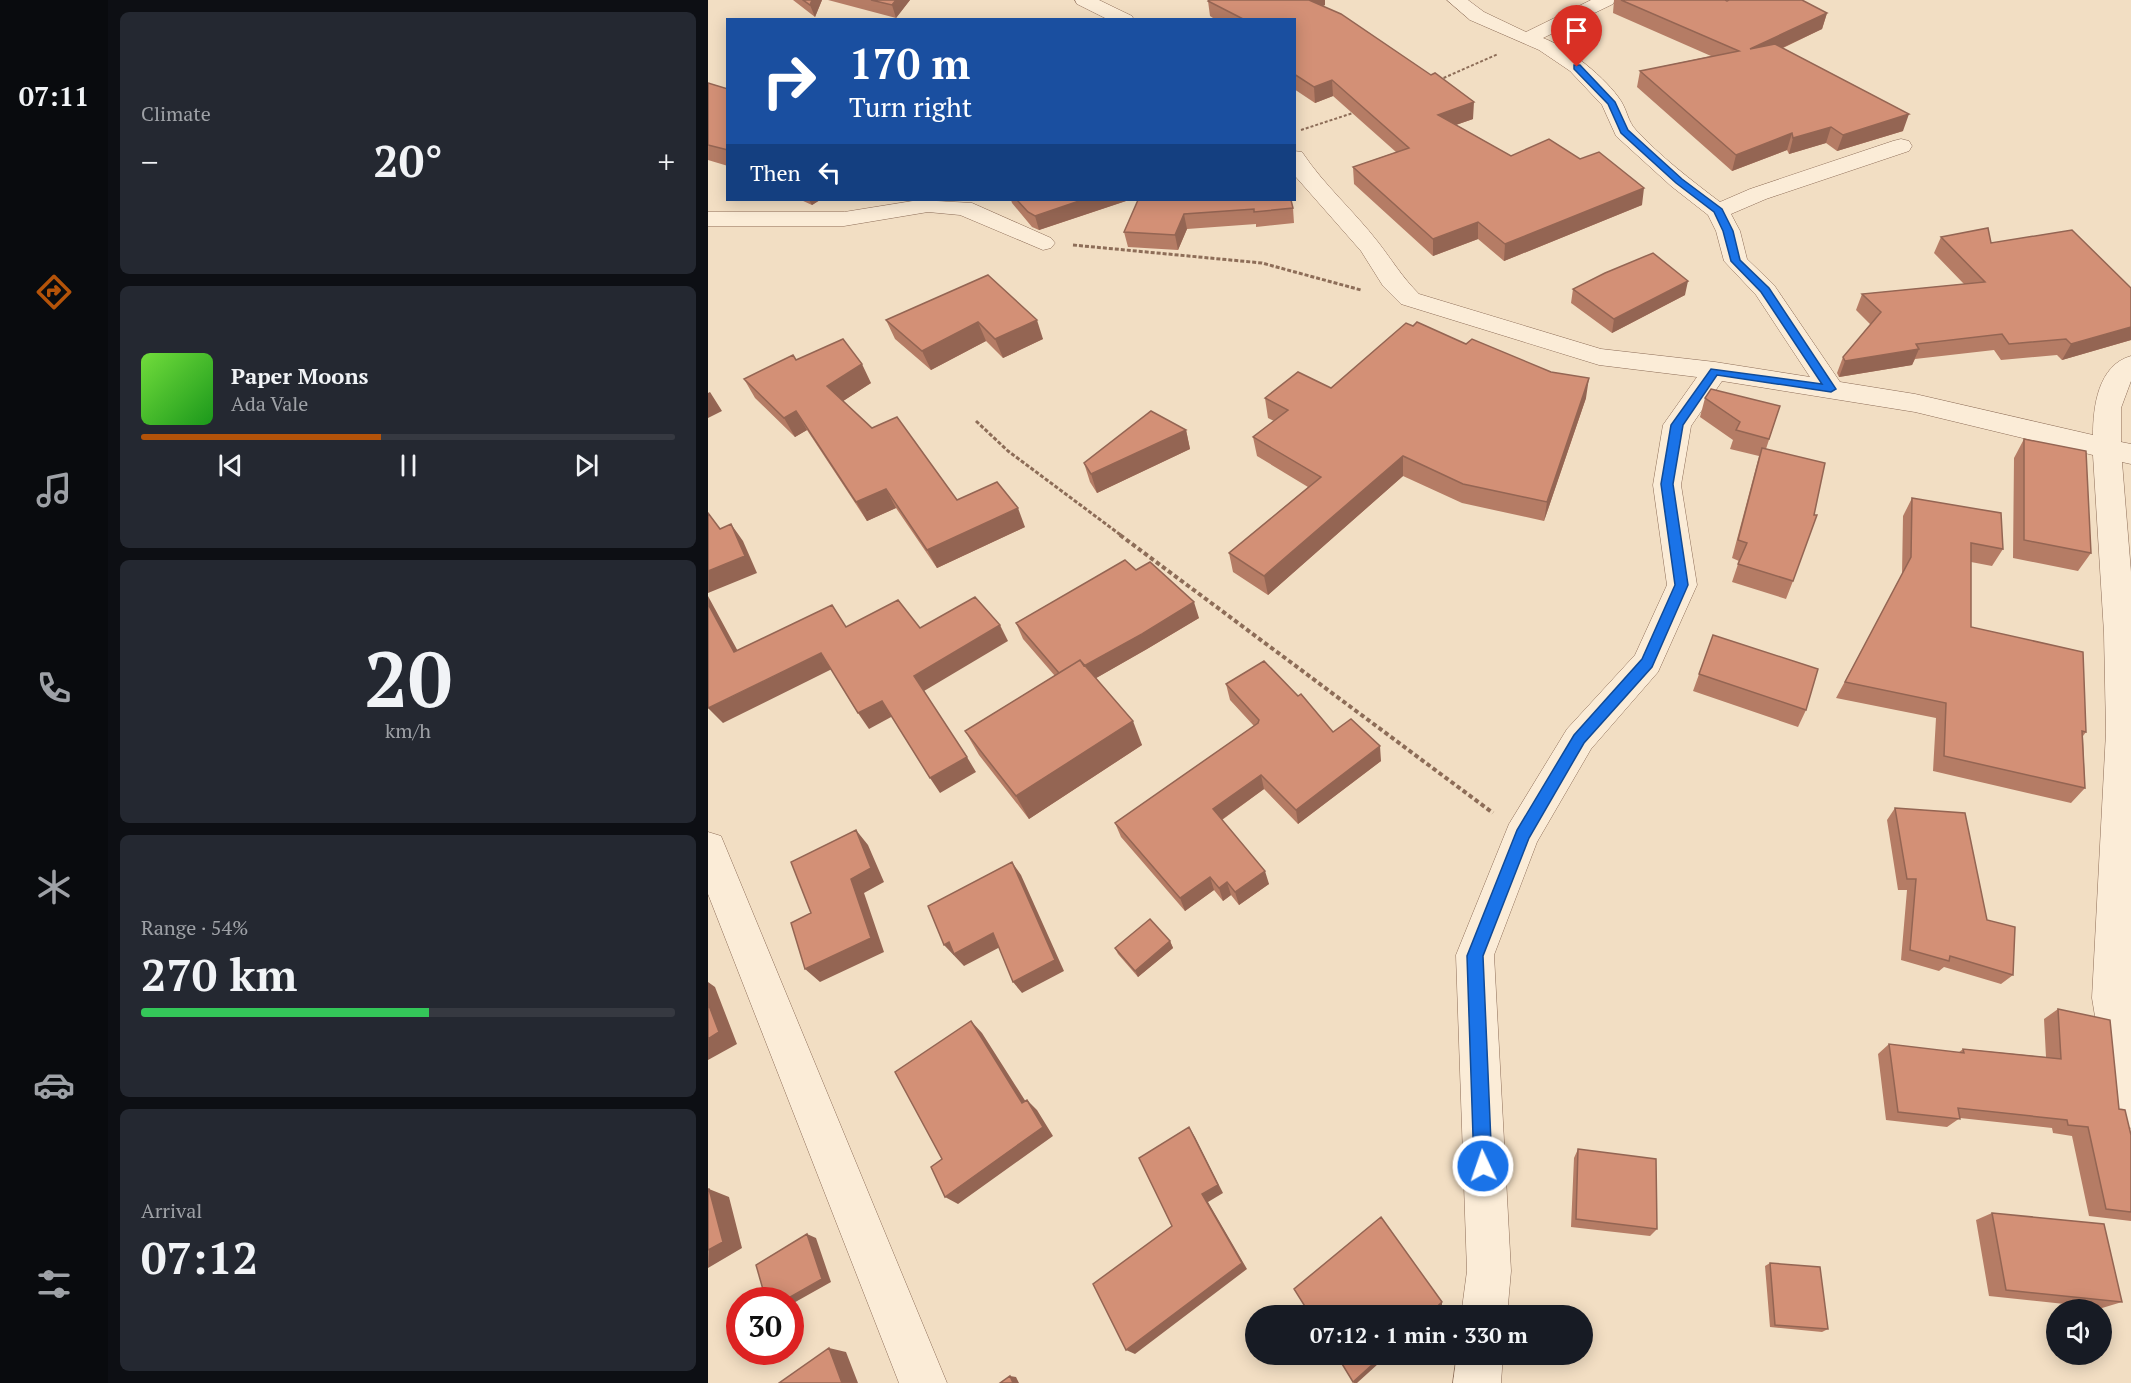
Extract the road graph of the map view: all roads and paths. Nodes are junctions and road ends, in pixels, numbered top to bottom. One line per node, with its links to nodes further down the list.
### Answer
1 (1084, 0): 4 (street)
2 (1456, 0): 5 (street)
3 (1606, 0): 5 (street)
4 (1121, 18)
5 (1526, 39): 6 (path); 11 (street)
6 (1439, 80)
7 (1366, 108): 8 (path)
8 (1296, 131)
9 (1900, 146): 11 (street)
10 (1296, 160): 14 (street)
11 (1718, 211): 17 (street)
12 (708, 219): 13 (street)
13 (1043, 243): 14 (path)
14 (1410, 299): 16 (street)
15 (2131, 365): 19 (street)
16 (1714, 371): 17 (street); 20 (street)
17 (1831, 389): 19 (street)
18 (976, 421): 20 (path)
19 (2119, 451): 22 (street)
20 (1522, 835): 23 (street)
21 (708, 848): 25 (street)
22 (2131, 1107)
23 (1485, 1305)
24 (1479, 1365): 26 (street)
25 (923, 1383)
26 (1477, 1383)

